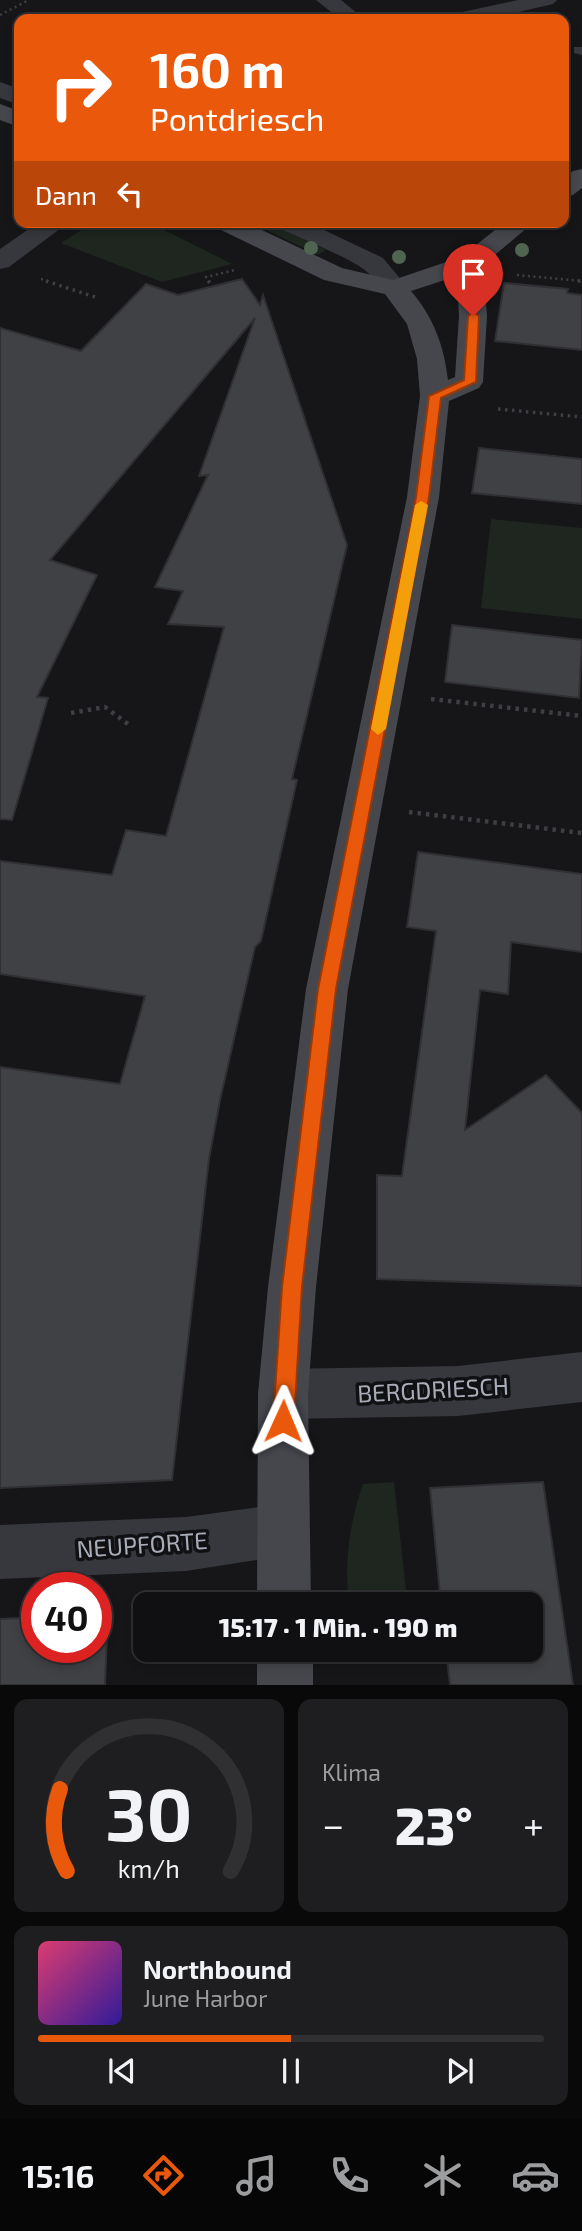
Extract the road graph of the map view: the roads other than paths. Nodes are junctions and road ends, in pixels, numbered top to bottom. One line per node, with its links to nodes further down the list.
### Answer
1 (327, 0): 3 (street)
2 (546, 0): 4 (street)
3 (346, 14)
4 (483, 14)
5 (47, 228): 9 (street)
6 (237, 228): 11 (street)
7 (299, 228): 11 (street)
8 (514, 228): 10 (street)
9 (0, 261)
10 (470, 263): 11 (street); 12 (street)
11 (394, 288): 12 (street)
12 (435, 400): 14 (street)
13 (582, 1377): 14 (street, BERGDRIESCH)
14 (283, 1394): 15 (street)
15 (282, 1530): 16 (street, NEUPFORTE); 17 (street)
16 (0, 1552)
17 (284, 1592)
18 (285, 1662): 19 (street)
19 (285, 1685)

